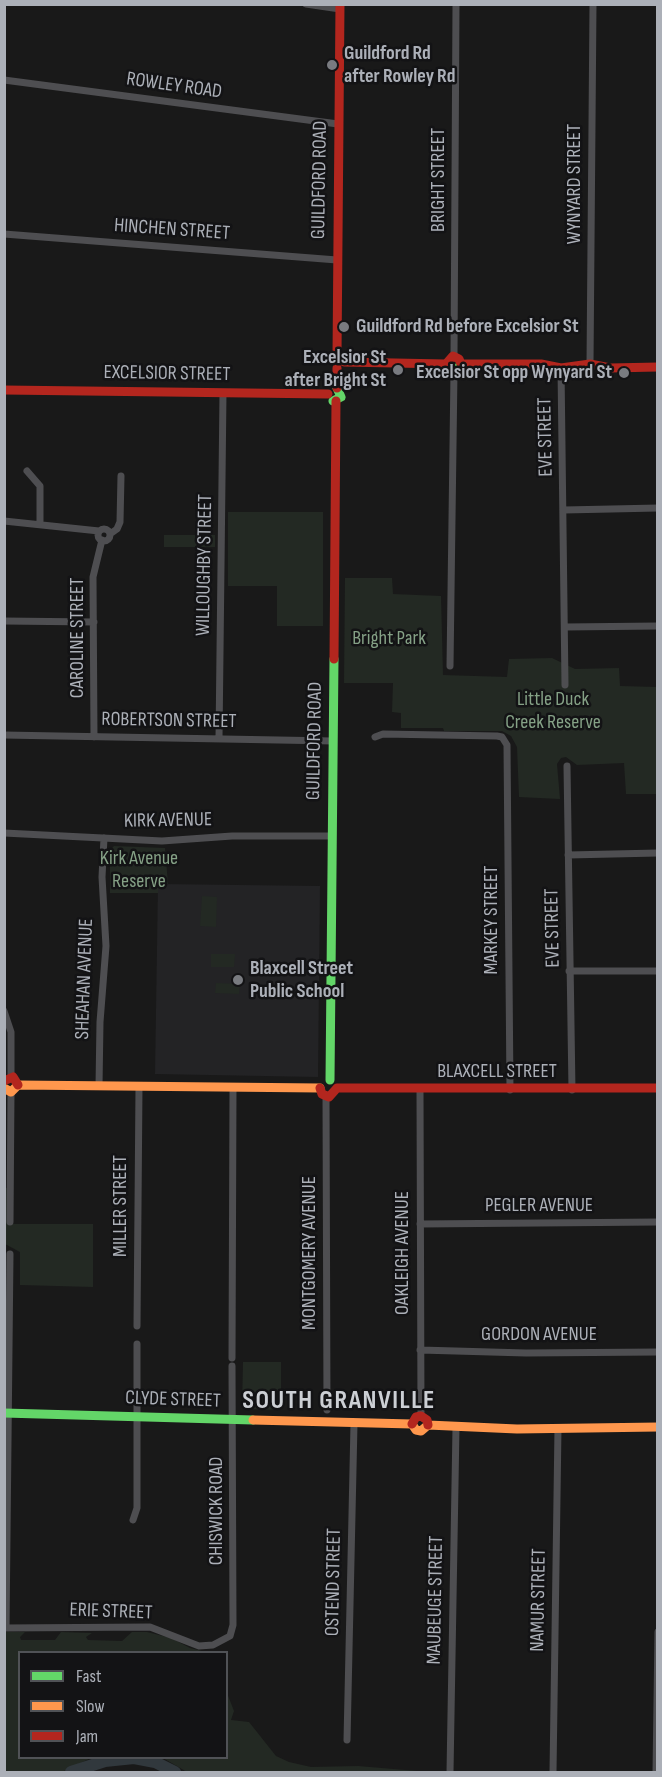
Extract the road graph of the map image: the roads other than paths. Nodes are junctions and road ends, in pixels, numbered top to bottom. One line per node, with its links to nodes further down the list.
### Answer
1 (306, 4): 4 (street)
2 (456, 4): 9 (street, BRIGHT STREET)
3 (593, 4): 13 (street, WYNYARD STREET)
4 (340, 7): 6 (street, GUILDFORD ROAD)
5 (4, 80): 6 (street, ROWLEY ROAD)
6 (338, 124): 8 (street, GUILDFORD ROAD)
7 (4, 234): 8 (street, HINCHEN STREET)
8 (337, 260): 10 (street, GUILDFORD ROAD)
9 (454, 357): 11 (street); 12 (street)
10 (340, 362): 11 (street); 18 (street, GUILDFORD ROAD)
11 (446, 364): 16 (street)
12 (461, 364): 15 (street); 16 (street)
13 (590, 364): 14 (street); 15 (street)
14 (657, 367)
15 (561, 368): 23 (street, EVE STREET)
16 (454, 372): 33 (street)
17 (4, 390): 19 (street, EXCELSIOR STREET)
18 (333, 391): 19 (street, EXCELSIOR STREET); 39 (street, GUILDFORD ROAD)
19 (223, 393): 38 (street, WILLOUGHBY STREET)
20 (27, 471): 25 (street)
21 (121, 476): 27 (street)
22 (657, 508): 23 (street)
23 (564, 510): 32 (street, EVE STREET)
24 (4, 521): 25 (street)
25 (40, 524): 26 (street)
26 (99, 531): 27 (street); 28 (street)
27 (110, 534): 28 (street)
28 (102, 540): 30 (street, CAROLINE STREET)
29 (4, 621): 30 (street)
30 (94, 622): 37 (street, CAROLINE STREET)
31 (657, 626): 32 (street)
32 (565, 627): 34 (street, EVE STREET)
33 (450, 666)
34 (565, 685)
35 (4, 735): 37 (street, ROBERTSON STREET)
36 (375, 736): 58 (street, MARKEY STREET)
37 (94, 737): 38 (street, ROBERTSON STREET)
38 (219, 738): 39 (street, ROBERTSON STREET)
39 (333, 741): 42 (street, GUILDFORD ROAD)
40 (567, 766): 45 (street, EVE STREET)
41 (4, 833): 43 (street, KIRK AVENUE)
42 (332, 836): 43 (street, KIRK AVENUE); 50 (street, GUILDFORD ROAD)
43 (104, 838): 51 (street, SHEAHAN AVENUE)
44 (657, 853): 45 (street)
45 (568, 855): 46 (street, EVE STREET)
46 (569, 971): 47 (street); 59 (street, EVE STREET)
47 (657, 971)
48 (4, 1011): 49 (street)
49 (8, 1079): 53 (street)
50 (330, 1080): 55 (street); 60 (street)
51 (99, 1086): 52 (street); 53 (street)
52 (139, 1087): 54 (street); 65 (street, MILLER STREET)
53 (11, 1088): 61 (street)
54 (232, 1088): 60 (street); 73 (street, CHISWICK ROAD)
55 (336, 1088): 57 (street, BLAXCELL STREET); 60 (street)
56 (657, 1088): 59 (street, BLAXCELL STREET)
57 (420, 1090): 58 (street, BLAXCELL STREET); 63 (street, OAKLEIGH AVENUE)
58 (510, 1090): 59 (street, BLAXCELL STREET)
59 (572, 1090)
60 (323, 1092): 69 (street, MONTGOMERY AVENUE)
61 (10, 1222)
62 (657, 1222): 63 (street, PEGLER AVENUE)
63 (420, 1224): 67 (street, OAKLEIGH AVENUE)
64 (10, 1254): 70 (street)
65 (137, 1326)
66 (137, 1344): 71 (street)
67 (420, 1350): 68 (street, GORDON AVENUE); 72 (street, OAKLEIGH AVENUE)
68 (657, 1352)
69 (327, 1410)
70 (7, 1413): 71 (street, CLYDE STREET); 81 (street)
71 (138, 1416): 73 (street, CLYDE STREET); 80 (street)
72 (421, 1416): 75 (street); 76 (street)
73 (233, 1420): 74 (street, CLYDE STREET); 83 (street, CHISWICK ROAD)
74 (354, 1424): 75 (street, CLYDE STREET); 84 (street, OSTEND STREET)
75 (412, 1424): 76 (street)
76 (428, 1425): 77 (street)
77 (456, 1427): 79 (street); 85 (street, MAUBEUGE STREET)
78 (657, 1427): 79 (street)
79 (558, 1428): 86 (street, NAMUR STREET)
80 (133, 1521)
81 (5, 1628): 83 (street, ERIE STREET)
82 (657, 1632): 87 (street)
83 (213, 1646)
84 (348, 1740)
85 (450, 1773)
86 (553, 1773)
87 (656, 1773)

